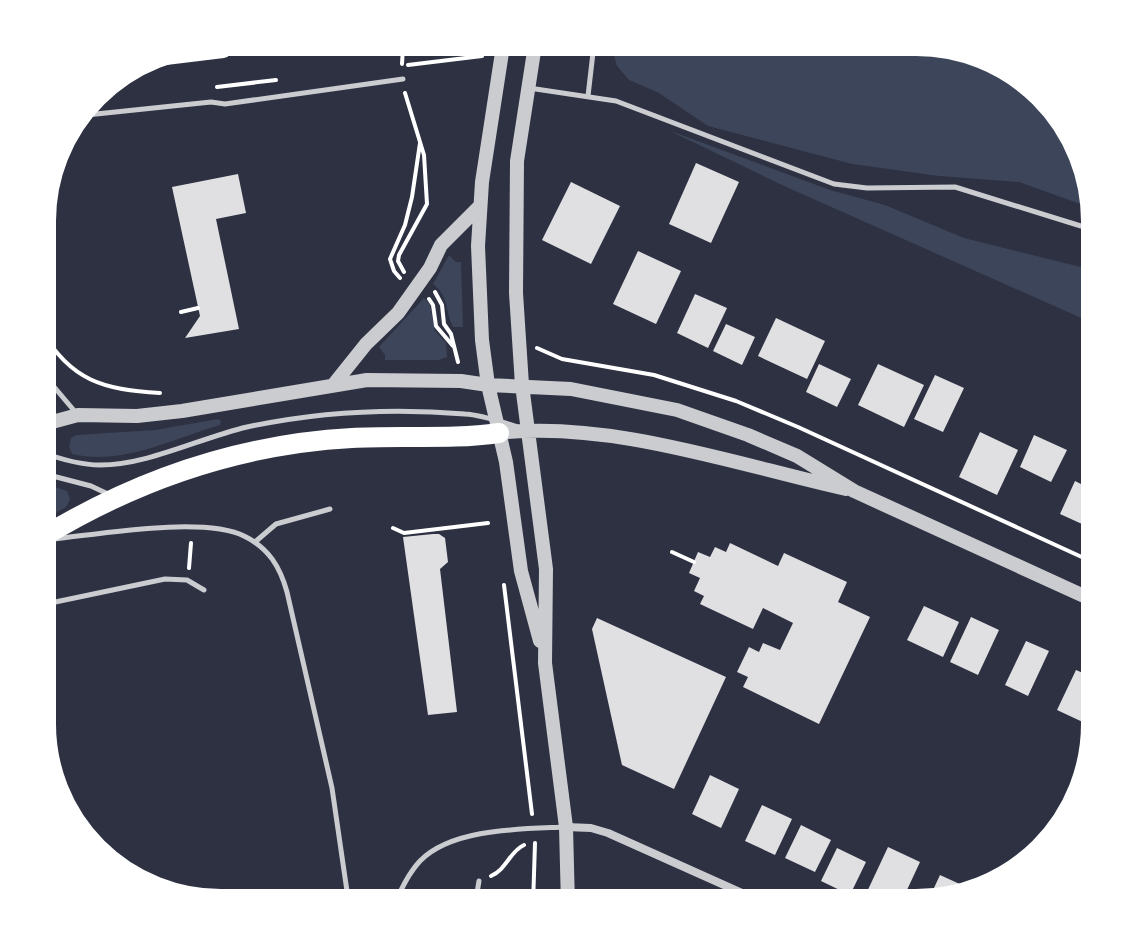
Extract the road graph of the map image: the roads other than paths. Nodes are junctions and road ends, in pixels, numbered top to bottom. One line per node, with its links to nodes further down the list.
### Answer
1 (502, 54): 8 (street)
2 (534, 54): 5 (street)
3 (593, 54): 6 (lane)
4 (403, 79): 7 (lane)
5 (528, 88): 6 (lane); 12 (street)
6 (588, 96): 9 (lane)
7 (93, 114)
8 (480, 206): 10 (street); 11 (street)
9 (1083, 227)
10 (334, 384): 11 (street); 14 (street)
11 (488, 385): 12 (street); 16 (street)
12 (522, 385): 17 (street); 20 (street)
13 (54, 387): 14 (lane)
14 (78, 415): 15 (street)
15 (54, 421)
16 (498, 427): 17 (street); 18 (lane); 21 (highway); 29 (street)
17 (528, 430): 20 (street); 29 (street)
18 (54, 456)
19 (54, 476): 21 (lane)
20 (854, 491): 27 (street)
21 (117, 497): 23 (highway)
22 (330, 509): 25 (lane)
23 (54, 532)
24 (54, 538): 25 (lane)
25 (255, 542): 32 (lane)
26 (204, 590): 28 (lane)
27 (1083, 596)
28 (54, 602)
29 (545, 663): 30 (street)
30 (566, 827): 33 (lane); 35 (street); 36 (street)
31 (479, 881): 34 (lane)
32 (347, 891)
33 (401, 891)
34 (477, 891)
35 (568, 891)
36 (738, 891)

